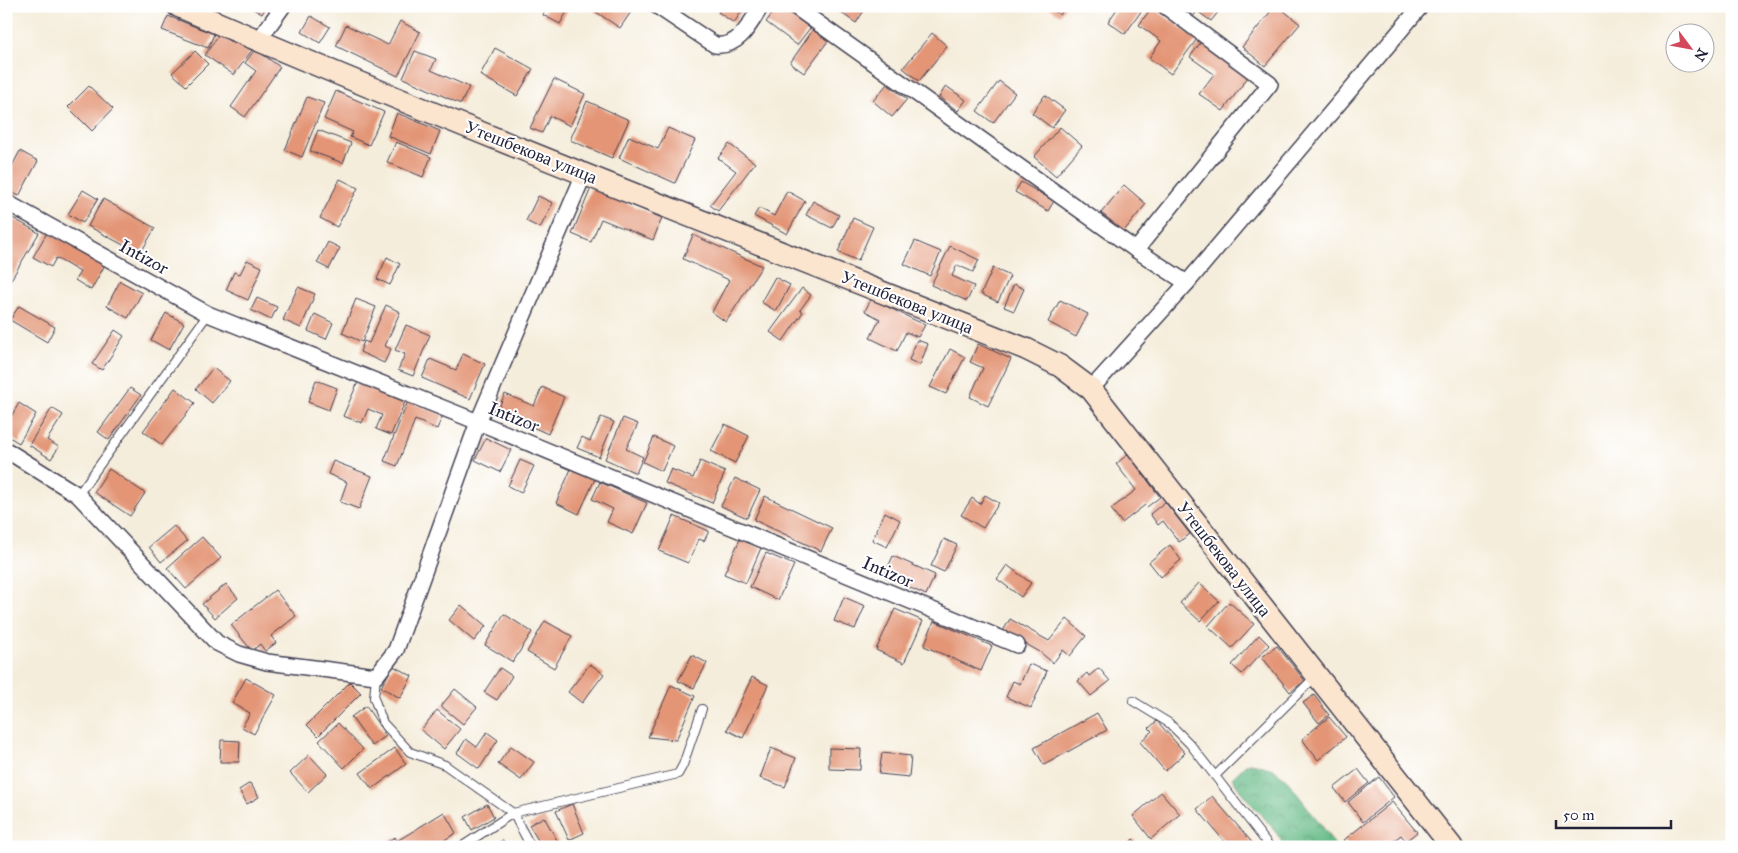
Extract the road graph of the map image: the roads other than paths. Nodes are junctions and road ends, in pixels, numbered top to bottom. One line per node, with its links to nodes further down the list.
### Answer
1 (178, 6): 8 (main road, Утешбекова улица)
2 (283, 6): 8 (street)
3 (657, 6): 4 (street)
4 (761, 6)
5 (794, 6): 11 (street)
6 (1165, 6): 11 (street)
7 (1421, 6): 12 (street)
8 (258, 40): 9 (main road, Утешбекова улица)
9 (584, 174): 14 (main road, Утешбекова улица); 15 (street)
10 (6, 202): 13 (street, Intizor)
11 (1136, 250): 12 (street)
12 (1187, 283): 14 (street)
13 (208, 314): 15 (street, Intizor); 17 (lane)
14 (1091, 389): 20 (main road, Утешбекова улица)
15 (478, 422): 18 (street, Intizor); 19 (street)
16 (6, 450): 17 (street)
17 (78, 495): 19 (street)
18 (1017, 645)
19 (376, 676): 24 (lane)
20 (1316, 676): 23 (lane); 28 (main road, Утешбекова улица)
21 (1133, 701): 23 (lane)
22 (702, 709): 24 (lane)
23 (1214, 776): 27 (lane)
24 (512, 813): 25 (lane); 26 (lane)
25 (461, 847)
26 (531, 847)
27 (1270, 847)
28 (1452, 847)

